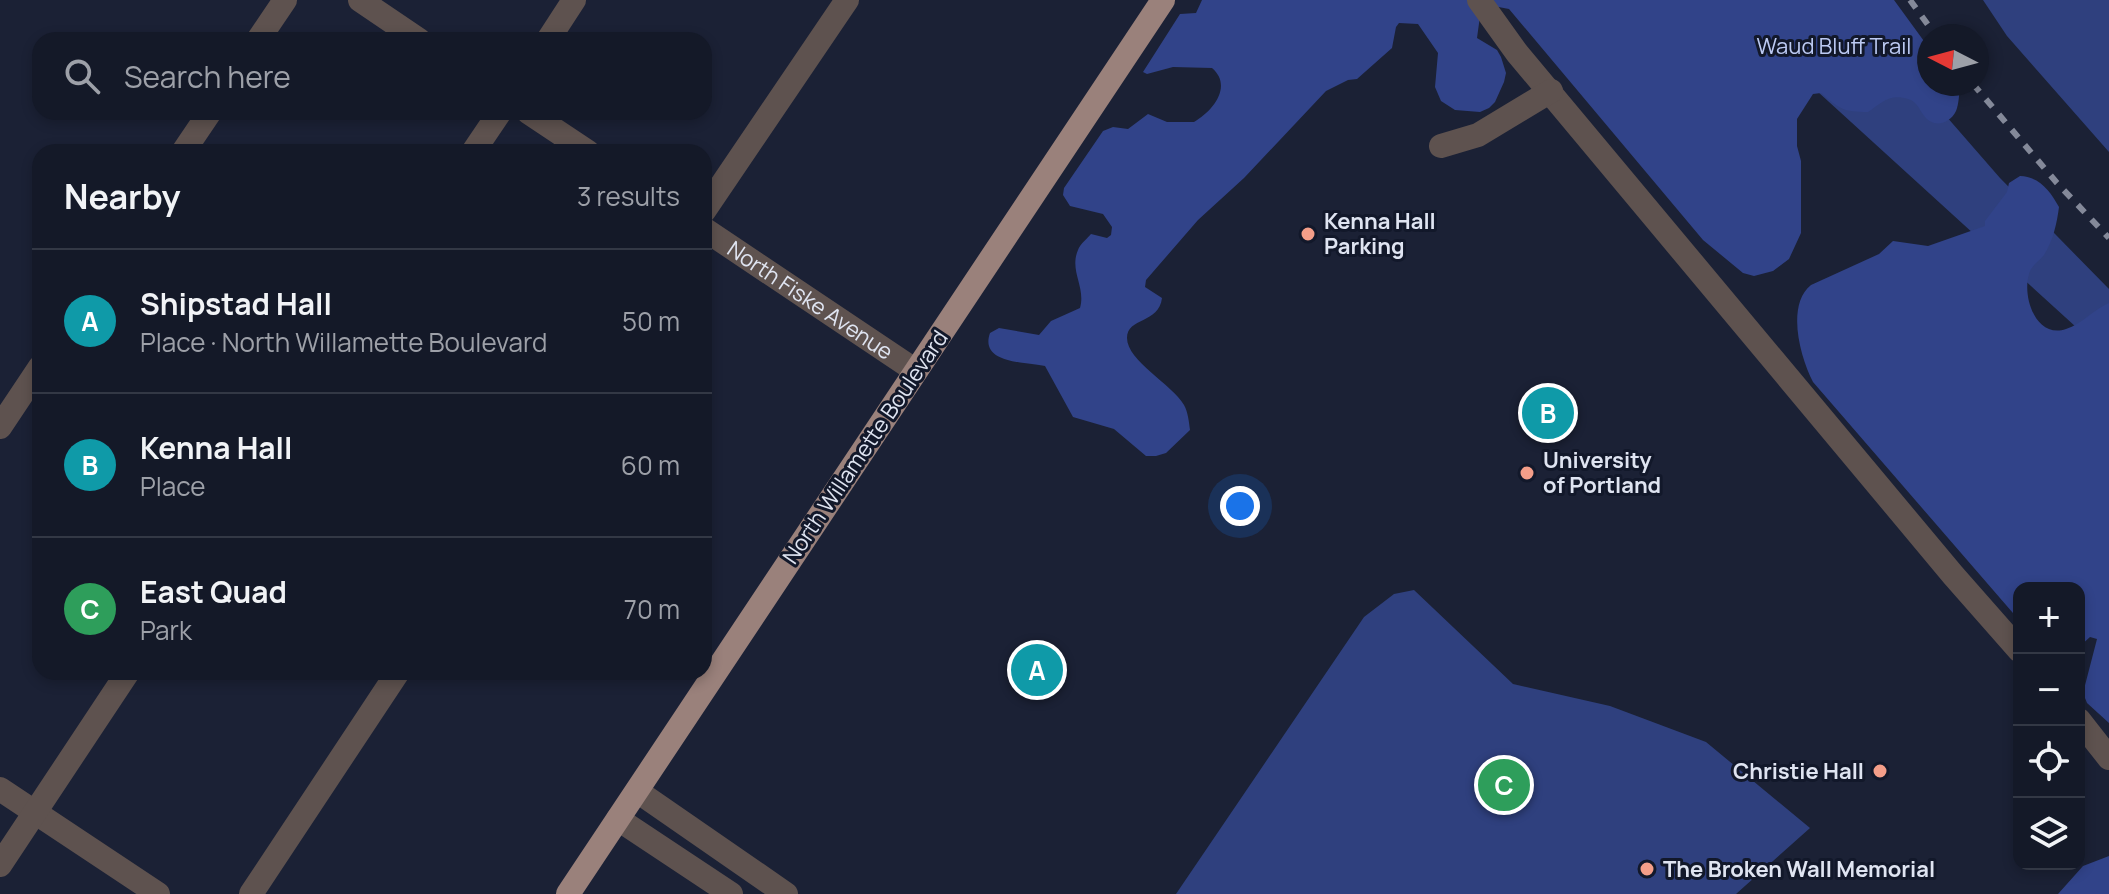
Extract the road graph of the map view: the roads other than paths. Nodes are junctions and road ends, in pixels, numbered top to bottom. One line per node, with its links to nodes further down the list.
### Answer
1 (285, 0): 7 (street)
2 (360, 0): 8 (street)
3 (574, 0): 9 (street)
4 (847, 0): 18 (street)
5 (1163, 0): 20 (main road, North Willamette Boulevard)
6 (1479, 0): 10 (street)
7 (263, 32)
8 (407, 32)
9 (553, 32)
10 (1551, 91): 17 (street); 23 (street)
11 (205, 120): 14 (street)
12 (495, 120): 15 (street)
13 (540, 120): 16 (street)
14 (188, 144)
15 (478, 144)
16 (576, 144)
17 (1441, 146)
18 (712, 199)
19 (712, 234): 20 (street, North Fiske Avenue)
20 (916, 371): 24 (main road, North Willamette Boulevard)
21 (32, 379): 22 (street)
22 (0, 427)
23 (2013, 643)
24 (712, 678)
25 (123, 680): 32 (street)
26 (393, 680): 36 (street)
27 (711, 680): 31 (main road, North Willamette Boulevard)
28 (2084, 726): 29 (street)
29 (2109, 758)
30 (0, 789): 32 (street)
31 (637, 791): 33 (main road, North Willamette Boulevard); 39 (street)
32 (35, 812): 34 (street); 35 (street)
33 (618, 819): 37 (main road, North Willamette Boulevard); 38 (street)
34 (0, 865)
35 (158, 894)
36 (251, 894)
37 (568, 894)
38 (731, 894)
39 (786, 894)

